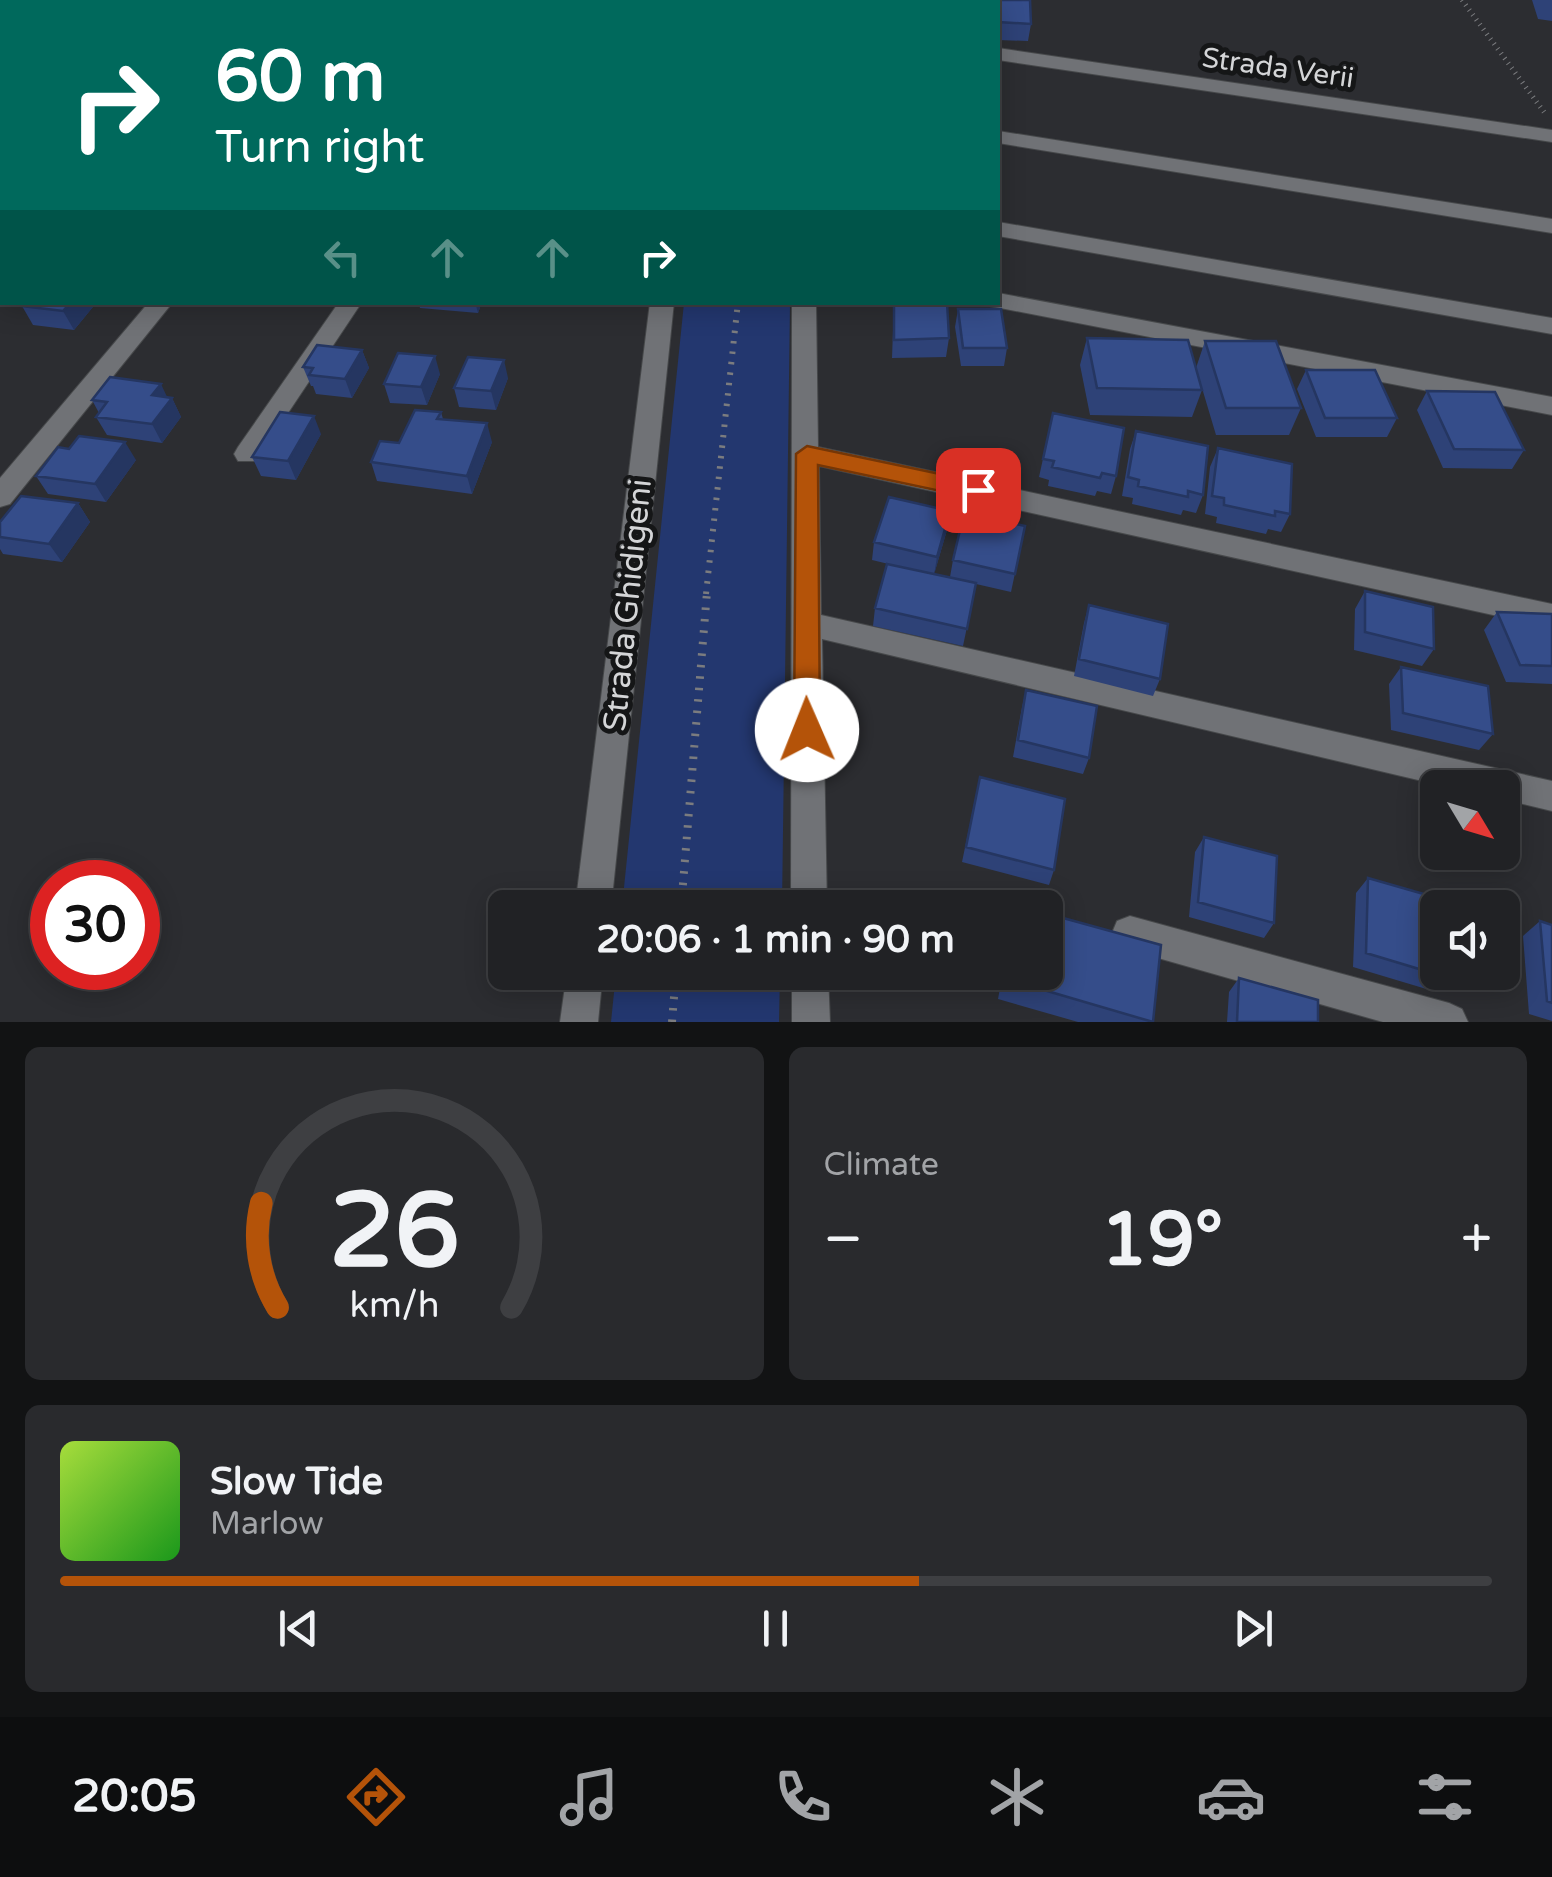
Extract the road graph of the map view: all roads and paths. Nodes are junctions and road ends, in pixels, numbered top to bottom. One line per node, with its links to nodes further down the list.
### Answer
1 (1462, 0): 3 (path)
2 (1000, 54): 4 (street, Strada Verii)
3 (1552, 124)
4 (1552, 136)
5 (1000, 137): 6 (street)
6 (1552, 226)
7 (1000, 229): 14 (street)
8 (1000, 300): 15 (street)
9 (160, 305): 18 (street)
10 (348, 305): 16 (street)
11 (662, 305): 22 (street, Strada Ghidigeni)
12 (738, 305): 23 (path)
13 (804, 305): 17 (street)
14 (1552, 326)
15 (1552, 406)
16 (247, 454)
17 (807, 454): 19 (street); 20 (street)
18 (0, 497)
19 (1552, 616)
20 (805, 623): 21 (street); 24 (street)
21 (1552, 796)
22 (595, 890)
23 (682, 890)
24 (809, 890)
25 (1130, 933): 32 (street)
26 (583, 990): 29 (street)
27 (675, 990): 30 (path)
28 (810, 990): 31 (street)
29 (579, 1022)
30 (672, 1022)
31 (811, 1022)
32 (1449, 1022)

